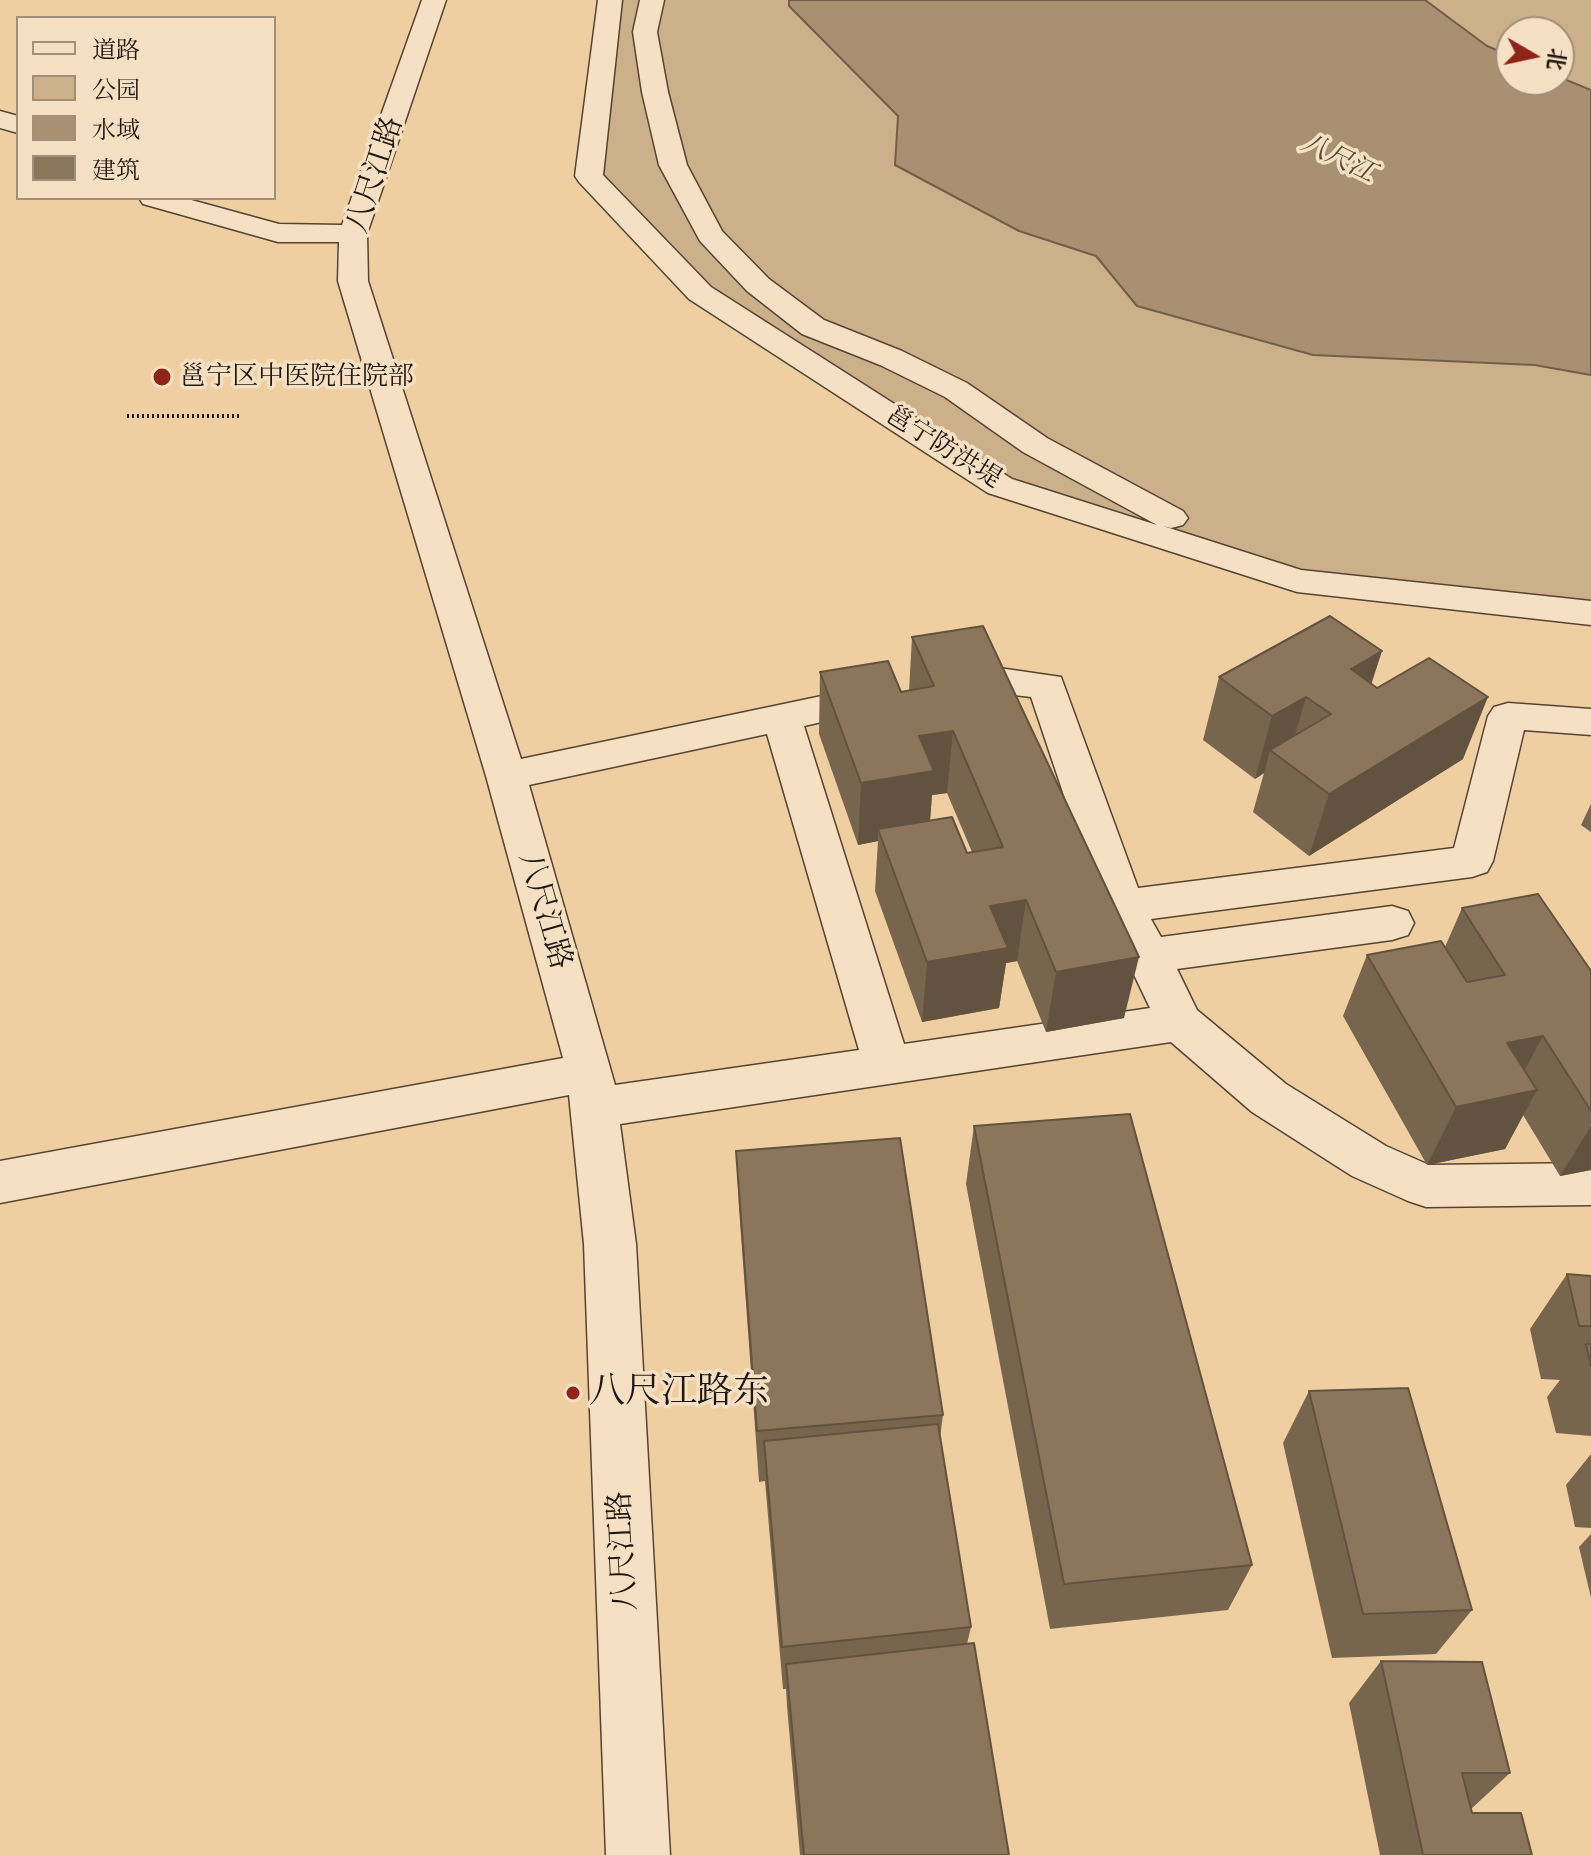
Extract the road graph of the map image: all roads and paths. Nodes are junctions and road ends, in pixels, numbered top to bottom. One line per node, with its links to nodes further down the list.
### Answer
1 (434, 0): 5 (street, 八尺江路)
2 (610, 0): 8 (street, 邕宁防洪堤)
3 (652, 0): 8 (street)
4 (160, 200): 5 (street)
5 (353, 234): 12 (street, 八尺江路)
6 (127, 416): 7 (path)
7 (240, 416)
8 (1297, 581): 9 (street, 邕宁防洪堤)
9 (1591, 613)
10 (782, 719): 12 (street); 13 (street); 17 (street)
11 (1591, 722): 13 (street)
12 (506, 776): 18 (street, 八尺江路)
13 (1123, 906): 15 (street)
14 (1392, 923): 15 (street)
15 (1149, 956): 16 (street)
16 (1180, 1022): 17 (street); 20 (street)
17 (887, 1065): 18 (street)
18 (592, 1090): 19 (street); 21 (street, 八尺江路)
19 (0, 1182)
20 (1591, 1184)
21 (638, 1855)

